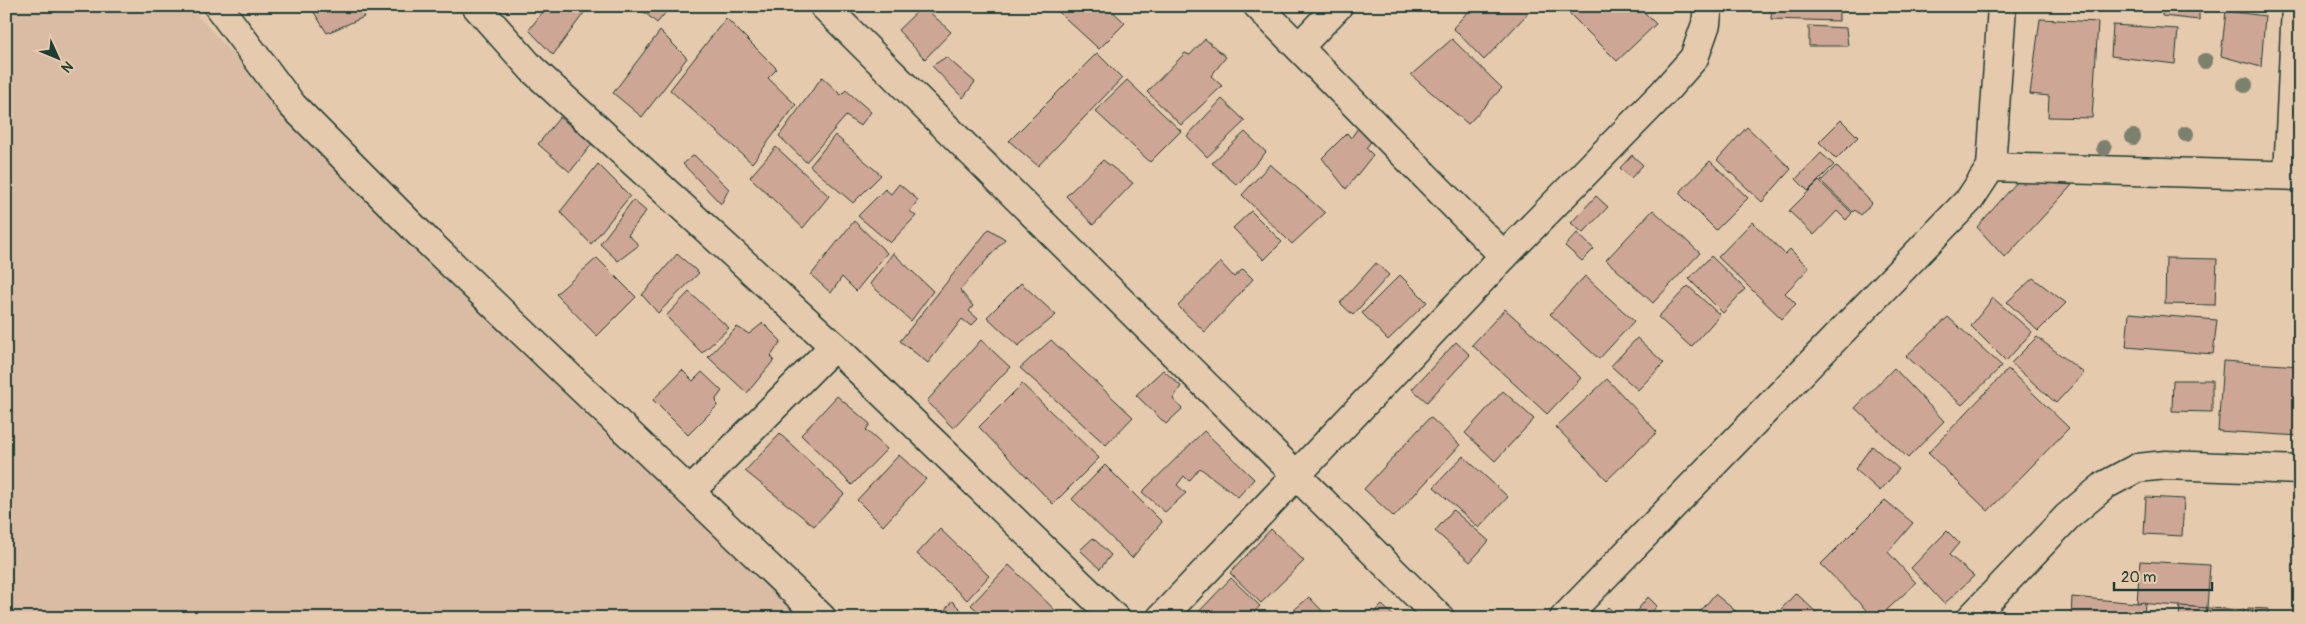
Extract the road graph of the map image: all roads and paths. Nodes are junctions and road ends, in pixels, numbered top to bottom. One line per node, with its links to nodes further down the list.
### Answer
1 (218, 6): 16 (street)
2 (476, 6): 13 (street)
3 (824, 6): 15 (street)
4 (1258, 6): 9 (street)
5 (1338, 6): 9 (street)
6 (1708, 6): 12 (street)
7 (2002, 6): 10 (street)
8 (2296, 6): 11 (street)
9 (1298, 47): 12 (street)
10 (1991, 167): 11 (street); 21 (street)
11 (2294, 175)
12 (1504, 256): 15 (street)
13 (834, 346): 16 (street); 18 (street)
14 (2300, 470): 22 (street)
15 (1295, 475): 19 (street); 20 (street)
16 (690, 492): 17 (street)
17 (822, 618)
18 (1115, 618)
19 (1161, 618)
20 (1440, 618)
21 (1564, 618)
22 (1971, 618)

